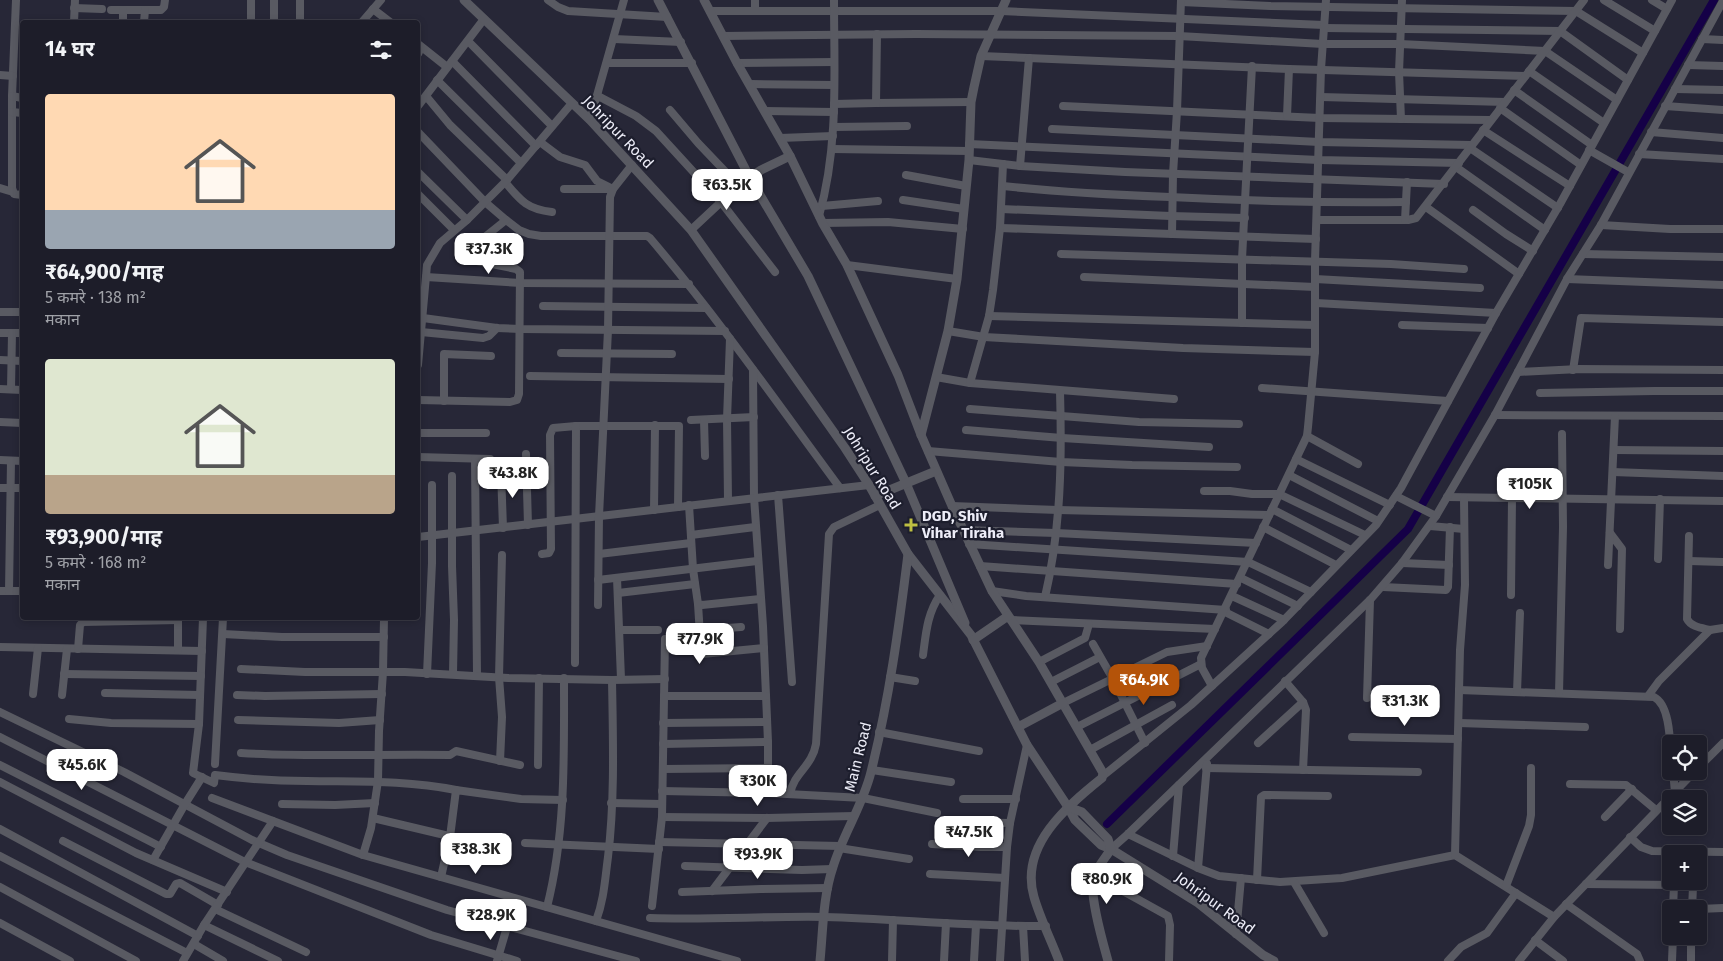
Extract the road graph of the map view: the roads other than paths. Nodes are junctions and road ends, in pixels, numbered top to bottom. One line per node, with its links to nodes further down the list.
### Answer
1 (16, 0): 69 (street)
2 (165, 0): 29 (street)
3 (252, 0): 42 (street)
4 (274, 0): 43 (street)
5 (300, 0): 44 (street)
6 (381, 0): 25 (street)
7 (464, 0): 37 (street, Johripur Road)
8 (548, 0): 35 (street)
9 (624, 0): 35 (street)
10 (658, 0): 36 (street)
11 (704, 0): 31 (street)
12 (755, 0): 30 (street)
13 (834, 0): 32 (street)
14 (1006, 0): 33 (street)
15 (1584, 0): 34 (street)
16 (1604, 0): 50 (street)
17 (1652, 0): 26 (street)
18 (1672, 0): 26 (street)
19 (1181, 1): 21 (street); 38 (street)
20 (1723, 1): 57 (street)
21 (1325, 3): 22 (street); 47 (street)
22 (1402, 3): 34 (street); 48 (street)
23 (74, 4): 24 (street); 39 (street)
24 (102, 9)
25 (373, 9): 45 (street); 46 (street)
26 (1667, 9): 50 (street)
27 (111, 10): 28 (street)
28 (123, 10): 29 (street); 40 (street)
29 (144, 10): 41 (street)
30 (755, 10): 31 (street); 32 (street)
31 (710, 11): 53 (street)
32 (834, 11): 33 (street); 54 (street)
33 (1001, 11): 38 (street); 52 (street)
34 (1576, 11): 49 (street); 65 (street)
35 (620, 14): 36 (street); 56 (street)
36 (667, 17): 60 (street)
37 (484, 19): 59 (street); 100 (street, Johripur Road)
38 (1180, 19): 47 (street); 55 (street)
39 (74, 20)
40 (123, 20)
41 (144, 20)
42 (251, 20)
43 (274, 20)
44 (300, 20)
45 (364, 20)
46 (387, 20)
47 (1324, 26): 48 (street); 61 (street)
48 (1401, 28): 49 (street); 62 (street)
49 (1560, 31): 63 (street); 86 (street)
50 (1655, 31): 65 (street)
51 (877, 34): 52 (street); 54 (street); 101 (street)
52 (989, 35): 55 (street); 66 (street)
53 (724, 36): 54 (street); 73 (street)
54 (834, 36): 68 (street)
55 (1179, 36): 61 (street); 75 (street)
56 (614, 39): 60 (street); 71 (street)
57 (1702, 39): 58 (street); 76 (street)
58 (1723, 40)
59 (468, 41): 74 (street); 120 (street)
60 (681, 42): 72 (street)
61 (1323, 44): 62 (street); 80 (street)
62 (1400, 44): 63 (street); 81 (street)
63 (1545, 50): 82 (street); 98 (street)
64 (420, 51): 74 (street)
65 (1643, 53): 86 (street)
66 (981, 56): 67 (street); 99 (street)
67 (1029, 58): 75 (street); 135 (street)
68 (834, 62): 73 (street); 88 (street)
69 (14, 63): 70 (street); 84 (street)
70 (20, 63)
71 (607, 63): 72 (street); 94 (street)
72 (692, 63): 156 (street)
73 (737, 63): 87 (street)
74 (450, 64): 85 (street); 133 (street)
75 (1178, 64): 77 (street); 109 (street)
76 (1688, 65): 78 (street); 89 (street)
77 (1252, 66): 79 (street); 113 (street)
78 (1723, 66)
79 (1289, 69): 80 (street); 114 (street)
80 (1322, 69): 81 (street); 95 (street)
81 (1399, 72): 82 (street); 97 (street)
82 (1527, 73): 90 (street); 119 (street)
83 (0, 75): 84 (street)
84 (13, 76): 92 (street)
85 (437, 80): 93 (street); 145 (street)
86 (1628, 80): 98 (street)
87 (750, 84): 88 (street); 111 (street)
88 (834, 85): 106 (street)
89 (1675, 89): 91 (street); 105 (street)
90 (1514, 90): 103 (street); 136 (street)
91 (1723, 90)
92 (12, 96): 96 (street); 110 (street)
93 (426, 96): 102 (street); 158 (street)
94 (598, 96): 117 (street); 176 (street)
95 (1321, 97): 97 (street); 115 (street)
96 (20, 98)
97 (1400, 99): 103 (street); 116 (street)
98 (1617, 100): 119 (street)
99 (971, 102): 101 (street); 138 (street)
100 (572, 103): 117 (street, Johripur Road); 120 (street)
101 (876, 103): 106 (street)
102 (420, 104)
103 (1502, 105): 118 (street); 148 (street)
104 (1063, 106): 109 (street)
105 (1666, 106): 108 (street); 125 (street)
106 (834, 108): 111 (street); 122 (street)
107 (670, 110): 164 (street)
108 (1723, 110)
109 (1177, 111): 113 (street); 127 (street)
110 (12, 112): 112 (street); 168 (street)
111 (765, 112): 129 (street)
112 (20, 113)
113 (1249, 114): 114 (street); 131 (street)
114 (1287, 116): 115 (street)
115 (1320, 118): 116 (street); 132 (street)
116 (1401, 119): 118 (street)
117 (590, 120): 149 (street, Johripur Road)
118 (1490, 120): 124 (street)
119 (1604, 123): 136 (street)
120 (552, 126): 133 (street)
121 (907, 126): 122 (street)
122 (834, 127): 128 (street)
123 (1052, 129): 127 (street)
124 (1483, 130): 134 (street); 163 (street)
125 (1651, 132): 130 (street); 140 (street)
126 (420, 134): 175 (street)
127 (1176, 135): 131 (street); 139 (street)
128 (833, 136): 129 (street); 137 (street)
129 (780, 138): 141 (street)
130 (1723, 138)
131 (1247, 139): 132 (street); 142 (street)
132 (1319, 142): 134 (street); 144 (street)
133 (538, 144): 145 (street); 167 (street)
134 (1471, 146): 147 (street); 182 (street)
135 (1021, 147): 138 (street); 139 (street); 150 (street)
136 (1591, 148): 148 (street); 151 (street)
137 (832, 149): 138 (street); 179 (street)
138 (969, 152): 146 (street); 161 (street)
139 (1175, 154): 142 (street); 153 (street)
140 (1639, 154): 143 (street); 151 (street)
141 (790, 156): 156 (street); 190 (street)
142 (1247, 157): 144 (street); 155 (street)
143 (1723, 159)
144 (1319, 160): 147 (street); 157 (street)
145 (522, 163): 158 (street)
146 (1003, 164): 150 (street); 162 (street)
147 (1457, 165): 160 (street); 199 (street)
148 (1581, 165): 163 (street)
149 (632, 166): 167 (street); 198 (street, Johripur Road)
150 (1020, 166): 153 (street)
151 (1628, 172): 193 (street)
152 (420, 174): 188 (street)
153 (1173, 174): 155 (street); 171 (street)
154 (906, 175): 161 (street)
155 (1246, 176): 157 (street); 174 (street)
156 (750, 178): 164 (street); 326 (street)
157 (1318, 179): 159 (street); 178 (street)
158 (506, 181): 175 (street); 185 (street)
159 (1407, 182): 160 (street); 177 (street)
160 (1444, 184): 180 (street)
161 (966, 186): 183 (street)
162 (1002, 186): 171 (street); 181 (street)
163 (1570, 186): 182 (street)
164 (740, 187): 176 (street)
165 (0, 188): 168 (street)
166 (564, 189): 167 (street)
167 (613, 189): 201 (street)
168 (13, 192): 169 (street)
169 (20, 195)
170 (420, 196): 197 (street)
171 (1172, 197): 174 (street); 186 (street)
172 (903, 200): 183 (street)
173 (878, 201): 179 (street)
174 (1245, 201): 178 (street); 187 (street)
175 (485, 202): 188 (street); 189 (street)
176 (721, 202): 198 (street); 214 (street)
177 (1406, 202): 178 (street); 192 (street)
178 (1318, 203): 191 (street)
179 (822, 206): 190 (street)
180 (1426, 207): 192 (street); 215 (street)
181 (1001, 208): 186 (street); 194 (street)
182 (1558, 208): 199 (street)
183 (964, 209): 195 (street)
184 (1473, 210): 204 (street)
185 (552, 212)
186 (1171, 216): 187 (street); 200 (street)
187 (1245, 218): 202 (street)
188 (467, 220): 197 (street)
189 (506, 220): 201 (street); 220 (street)
190 (821, 220): 195 (street); 211 (street)
191 (1317, 220): 192 (street); 203 (street)
192 (1405, 220)
193 (1600, 225): 196 (street); 206 (street)
194 (1000, 228): 200 (street); 234 (street)
195 (963, 229): 218 (street)
196 (1723, 229)
197 (454, 230): 212 (street)
198 (691, 230): 328 (street, Johripur Road)
199 (1545, 230): 204 (street)
200 (1172, 234): 202 (street)
201 (610, 236): 221 (street); 223 (street)
202 (1244, 236): 203 (street); 208 (street)
203 (1316, 240): 209 (street)
204 (1533, 250): 215 (street)
205 (1061, 254): 208 (street)
206 (1583, 254): 207 (street); 219 (street)
207 (1723, 257)
208 (1242, 259): 209 (street); 224 (street)
209 (1315, 261): 213 (street); 222 (street)
210 (420, 265): 212 (street)
211 (847, 265): 218 (street); 301 (street)
212 (427, 266): 216 (street)
213 (1464, 268)
214 (775, 272)
215 (1519, 274): 233 (street)
216 (426, 277): 220 (street); 235 (street)
217 (1084, 277): 224 (street)
218 (957, 279): 245 (street)
219 (1567, 279): 225 (street); 264 (street)
220 (521, 282): 221 (street); 242 (street)
221 (608, 283): 223 (street); 229 (street)
222 (1315, 283): 224 (street); 226 (street); 227 (street)
223 (689, 284): 230 (street)
224 (1242, 284): 237 (street)
225 (1723, 285)
226 (1480, 288)
227 (1316, 303): 233 (street); 238 (street)
228 (543, 306): 229 (street)
229 (608, 306): 230 (street); 243 (street)
230 (706, 308): 244 (street)
231 (0, 312): 232 (street)
232 (20, 312)
233 (1496, 312): 241 (street)
234 (989, 316): 237 (street); 250 (street)
235 (423, 318): 240 (street); 246 (street)
236 (1723, 322): 262 (street)
237 (1242, 323): 238 (street)
238 (1315, 325): 254 (street)
239 (1402, 325): 241 (street)
240 (497, 328): 242 (street); 246 (street)
241 (1488, 328): 281 (street)
242 (521, 329): 243 (street); 280 (street)
243 (608, 330): 244 (street); 255 (street)
244 (725, 331): 251 (street)
245 (948, 331): 250 (street); 267 (street)
246 (421, 332): 252 (street)
247 (0, 333): 248 (street)
248 (12, 333): 249 (street); 259 (street)
249 (20, 333)
250 (984, 337): 254 (street); 269 (street)
251 (730, 339): 261 (street); 268 (street)
252 (420, 343)
253 (561, 352): 255 (street)
254 (1315, 352): 275 (street)
255 (607, 353): 256 (street); 266 (street)
256 (672, 354)
257 (491, 356): 280 (street)
258 (0, 360): 259 (street)
259 (11, 360): 260 (street); 272 (street)
260 (20, 361)
261 (753, 370): 287 (street); 332 (street)
262 (1573, 370): 263 (street); 264 (street)
263 (1723, 370)
264 (1518, 372): 283 (street)
265 (530, 376): 266 (street)
266 (606, 376): 268 (street); 295 (street)
267 (936, 377): 269 (street); 301 (street)
268 (729, 379): 288 (street)
269 (970, 383): 274 (street)
270 (1262, 388): 275 (street)
271 (0, 389): 272 (street)
272 (11, 389): 273 (street)
273 (20, 390)
274 (1060, 391): 278 (street); 284 (street)
275 (1312, 392): 281 (street); 302 (street)
276 (1723, 392): 277 (street)
277 (1540, 393)
278 (1174, 399)
279 (420, 400): 280 (street)
280 (444, 401)
281 (1448, 401): 337 (street)
282 (970, 409): 284 (street)
283 (1494, 415): 285 (street); 339 (street)
284 (1061, 416): 293 (street); 303 (street)
285 (1615, 416): 286 (street); 305 (street)
286 (1723, 416)
287 (754, 417): 288 (street); 338 (street)
288 (727, 419): 290 (street); 345 (street)
289 (691, 420): 290 (street)
290 (704, 420): 309 (street)
291 (0, 422): 292 (street)
292 (20, 423)
293 (1239, 424)
294 (576, 426): 295 (street); 357 (street); 359 (street)
295 (603, 426): 296 (street); 355 (street)
296 (655, 426): 351 (street); 352 (street)
297 (966, 430): 303 (street)
298 (420, 433): 299 (street)
299 (486, 433)
300 (1562, 434): 342 (street)
301 (921, 435): 306 (street)
302 (1307, 436): 313 (street); 318 (street)
303 (1062, 438): 304 (street); 317 (street)
304 (1209, 447)
305 (1614, 450): 307 (street); 322 (street)
306 (928, 451): 317 (street); 321 (street)
307 (1723, 451)
308 (526, 454): 360 (street)
309 (705, 456)
310 (420, 457): 311 (street)
311 (476, 459): 312 (street); 367 (street)
312 (490, 459)
313 (1296, 459): 323 (street); 349 (street)
314 (0, 460): 315 (street)
315 (11, 461): 316 (street); 330 (street)
316 (20, 461)
317 (1061, 462): 319 (street); 353 (street)
318 (1358, 464)
319 (1237, 467)
320 (500, 471): 365 (street)
321 (932, 472): 326 (street); 350 (street)
322 (1613, 472): 325 (street); 343 (street)
323 (1288, 475): 334 (street); 358 (street)
324 (452, 476): 369 (street)
325 (1723, 476)
326 (906, 483): 336 (street); 438 (street)
327 (432, 485): 373 (street)
328 (869, 485): 332 (street); 336 (street, Johripur Road)
329 (0, 488): 330 (street)
330 (10, 488): 331 (street); 403 (street)
331 (20, 488)
332 (840, 488): 335 (street)
333 (1204, 491): 334 (street)
334 (1279, 494): 354 (street); 372 (street)
335 (778, 495): 338 (street); 471 (street)
336 (875, 496): 348 (street, Johripur Road)
337 (1396, 496): 349 (street); 356 (street)
338 (754, 497): 345 (street); 363 (street)
339 (1447, 498): 340 (street); 356 (street)
340 (1464, 498): 341 (street); 366 (street)
341 (1512, 498): 342 (street); 408 (street)
342 (1563, 498): 343 (street); 477 (street)
343 (1612, 498): 344 (street); 371 (street)
344 (1660, 499): 346 (street); 385 (street)
345 (728, 500): 347 (street)
346 (1723, 501)
347 (689, 505): 351 (street); 376 (street)
348 (880, 505): 383 (street, Johripur Road); 545 (street)
349 (1390, 505): 358 (street)
350 (952, 506): 353 (street); 368 (street)
351 (678, 507): 352 (street)
352 (654, 510): 355 (street)
353 (1058, 510): 354 (street); 370 (street)
354 (1271, 512): 361 (street); 380 (street)
355 (600, 516): 357 (street); 382 (street)
356 (1436, 516): 362 (street)
357 (575, 519): 359 (street); 452 (street)
358 (1378, 521): 372 (street)
359 (552, 522): 360 (street); 381 (street)
360 (528, 525): 365 (street)
361 (1264, 526): 377 (street); 391 (street)
362 (1430, 526): 364 (street); 390 (street)
363 (755, 527): 376 (street); 386 (street)
364 (1450, 527): 366 (street); 392 (street)
365 (503, 528): 367 (street)
366 (1464, 529): 474 (street)
367 (477, 530): 369 (street); 459 (street)
368 (963, 530): 370 (street); 378 (street)
369 (453, 533): 373 (street); 458 (street)
370 (1056, 533): 377 (street); 379 (street)
371 (1610, 533): 393 (street); 430 (street)
372 (1366, 535): 380 (street)
373 (432, 536): 375 (street); 457 (street)
374 (1689, 536): 387 (street)
375 (420, 537)
376 (691, 539): 382 (street); 395 (street)
377 (1256, 543): 388 (street)
378 (969, 544): 379 (street); 394 (street)
379 (1054, 549): 388 (street); 396 (street)
380 (1352, 550): 391 (street)
381 (542, 554)
382 (599, 554): 398 (street)
383 (908, 554): 409 (street, Johripur Road); 462 (street, Main Road)
384 (502, 555): 461 (street)
385 (1658, 558)
386 (758, 561): 395 (street); 412 (street)
387 (1689, 561): 389 (street); 434 (street)
388 (1248, 562): 399 (street); 406 (street)
389 (1723, 562)
390 (1402, 563): 392 (street); 401 (street)
391 (1336, 565): 406 (street)
392 (1449, 565): 401 (street)
393 (1608, 565)
394 (980, 566): 396 (street); 404 (street)
395 (693, 569): 397 (street); 400 (street)
396 (1051, 571): 399 (street); 411 (street)
397 (617, 578): 398 (street); 407 (street)
398 (598, 580): 415 (street)
399 (1239, 581): 410 (street); 416 (street)
400 (695, 584): 407 (street); 414 (street)
401 (1383, 587): 413 (street)
402 (0, 591): 403 (street)
403 (9, 591): 405 (street)
404 (992, 591): 411 (street); 419 (street)
405 (20, 592)
406 (1311, 592): 416 (street)
407 (618, 593): 431 (street)
408 (1511, 595)
409 (940, 596): 438 (street, Johripur Road); 449 (street)
410 (1232, 596): 417 (street); 425 (street)
411 (1045, 597): 417 (street)
412 (760, 599): 414 (street); 444 (street)
413 (1370, 600): 470 (street); 486 (street)
414 (698, 604): 433 (street)
415 (598, 605)
416 (1298, 606): 425 (street)
417 (1225, 611): 429 (street); 436 (street)
418 (1520, 613): 475 (street)
419 (1007, 619): 426 (street); 438 (street); 451 (street)
420 (146, 620): 446 (street)
421 (178, 620): 447 (street)
422 (204, 620): 448 (street)
423 (223, 620): 435 (street)
424 (384, 620): 437 (street)
425 (1284, 620): 436 (street)
426 (1088, 624): 429 (street); 451 (street)
427 (741, 627): 433 (street)
428 (1723, 628): 434 (street)
429 (1215, 629): 441 (street)
430 (1620, 629)
431 (620, 630): 432 (street); 465 (street)
432 (658, 630)
433 (700, 630): 444 (street)
434 (1710, 630): 485 (street)
435 (223, 634): 437 (street); 521 (street)
436 (1269, 634): 473 (street)
437 (384, 637): 455 (street)
438 (972, 637): 500 (street, Johripur Road)
439 (665, 639): 466 (street)
440 (1093, 644): 450 (street)
441 (1207, 646): 453 (street); 467 (street)
442 (0, 647): 443 (street)
443 (38, 648): 445 (street); 478 (street)
444 (764, 648): 484 (street)
445 (67, 649): 446 (street); 456 (street)
446 (78, 649): 447 (street)
447 (178, 650): 448 (street)
448 (202, 651): 460 (street)
449 (923, 654)
450 (1100, 656): 467 (street); 472 (street)
451 (1039, 662): 472 (street)
452 (575, 663)
453 (1201, 664): 473 (street); 489 (street)
454 (241, 669): 455 (street)
455 (383, 672): 457 (street); 479 (street)
456 (64, 674): 460 (street); 480 (street)
457 (427, 674): 458 (street)
458 (453, 674): 459 (street)
459 (477, 675): 461 (street)
460 (201, 676): 481 (street)
461 (499, 677): 463 (street); 520 (street)
462 (890, 677): 469 (street); 503 (street, Main Road)
463 (538, 678): 464 (street); 524 (street)
464 (564, 678): 468 (street); 550 (street)
465 (621, 679): 466 (street); 468 (street)
466 (664, 679): 483 (street)
467 (1113, 679): 488 (street); 489 (street)
468 (612, 680): 553 (street)
469 (915, 681)
470 (1285, 681): 487 (street); 518 (street)
471 (792, 682)
472 (1051, 682): 488 (street)
473 (1212, 686): 512 (street)
474 (1459, 690): 475 (street); 497 (street)
475 (1517, 692): 477 (street)
476 (105, 693): 481 (street)
477 (1558, 693): 485 (street)
478 (33, 694)
479 (382, 694): 482 (street); 494 (street)
480 (62, 695)
481 (200, 695): 498 (street)
482 (237, 695)
483 (664, 696): 484 (street); 496 (street)
484 (766, 696): 495 (street)
485 (1648, 696): 504 (street)
486 (1367, 698)
487 (1303, 702): 509 (street); 530 (street)
488 (1063, 703): 500 (street); 501 (street)
489 (1125, 703): 499 (street); 501 (street)
490 (1172, 705): 499 (street)
491 (0, 712): 554 (street)
492 (68, 719): 498 (street)
493 (238, 720): 494 (street)
494 (380, 720): 517 (street)
495 (767, 722): 496 (street); 508 (street)
496 (663, 723): 511 (street)
497 (1459, 723): 502 (street); 507 (street)
498 (199, 724): 533 (street)
499 (1136, 726): 512 (street); 514 (street)
500 (1018, 727): 513 (street, Johripur Road)
501 (1077, 727): 514 (street)
502 (1585, 727)
503 (879, 732): 515 (street); 529 (street, Main Road)
504 (1668, 735)
505 (0, 737): 569 (street)
506 (1352, 737): 507 (street)
507 (1458, 739): 590 (street)
508 (768, 742): 511 (street); 525 (street)
509 (1258, 742)
510 (1723, 743): 519 (street)
511 (663, 744): 528 (street)
512 (1145, 744): 532 (street)
513 (1027, 745): 551 (street); 558 (street, Johripur Road)
514 (1090, 750): 532 (street)
515 (979, 751)
516 (242, 753): 517 (street)
517 (378, 754): 520 (street); 535 (street)
518 (1207, 757): 526 (street); 539 (street)
519 (1707, 759)
520 (500, 761): 523 (street)
521 (215, 764)
522 (0, 765): 584 (street)
523 (520, 765)
524 (538, 765)
525 (768, 768): 528 (street); 544 (street)
526 (1206, 768): 530 (street); 598 (street)
527 (1531, 768): 609 (street)
528 (663, 769): 543 (street)
529 (872, 770): 537 (street); 548 (street, Main Road)
530 (1303, 770): 531 (street)
531 (1418, 772)
532 (1104, 775): 558 (street)
533 (202, 777): 535 (street); 554 (street)
534 (1686, 780): 542 (street)
535 (378, 781): 541 (street); 552 (street)
536 (0, 782): 594 (street)
537 (951, 782)
538 (1570, 784): 540 (street)
539 (1179, 785): 571 (street); 592 (street)
540 (1632, 789): 559 (street); 563 (street)
541 (456, 790): 550 (street); 572 (street)
542 (1677, 790)
543 (662, 791): 544 (street); 556 (street)
544 (768, 793): 545 (street)
545 (790, 794): 548 (street)
546 (1328, 796): 605 (street)
547 (212, 798): 566 (street)
548 (863, 798): 560 (street); 561 (street, Main Road)
549 (963, 799): 551 (street)
550 (563, 800): 578 (street)
551 (1016, 800): 568 (street)
552 (375, 803): 555 (street); 564 (street)
553 (612, 803): 556 (street); 583 (street)
554 (185, 804): 569 (street); 575 (street)
555 (282, 804)
556 (662, 804): 562 (street)
557 (1662, 804): 559 (street)
558 (1068, 807): 576 (street, Johripur Road); 576 (street); 633 (street)
559 (1656, 810): 573 (street)
560 (937, 812)
561 (854, 816): 565 (street); 585 (street, Main Road)
562 (662, 817): 565 (street); 581 (street)
563 (1605, 817)
564 (373, 818): 572 (street); 589 (street)
565 (766, 818): 579 (street)
566 (273, 821): 575 (street); 589 (street)
567 (956, 822): 568 (street)
568 (1010, 823): 586 (street)
569 (174, 824): 584 (street); 595 (street)
570 (0, 829): 637 (street)
571 (1128, 834): 587 (street); 592 (street)
572 (450, 837): 582 (street); 602 (street)
573 (1630, 837): 588 (street); 607 (street)
574 (63, 841): 618 (street)
575 (259, 842): 595 (street); 634 (street)
576 (1105, 842): 587 (street)
577 (525, 843): 578 (street)
578 (558, 844): 583 (street); 619 (street)
579 (748, 844): 581 (street); 585 (street); 597 (street)
580 (932, 844): 586 (street)
581 (659, 845): 583 (street); 617 (street)
582 (491, 846)
583 (609, 846): 626 (street)
584 (161, 847): 594 (street)
585 (839, 847): 593 (street); 599 (street, Main Road)
586 (1007, 847): 603 (street)
587 (1111, 849): 601 (street); 636 (street, Johripur Road)
588 (1723, 852)
589 (364, 855): 602 (street)
590 (1455, 855): 606 (street); 609 (street)
591 (0, 856): 643 (street)
592 (1173, 856): 598 (street)
593 (909, 859)
594 (153, 860): 613 (street)
595 (245, 862): 613 (street); 645 (street)
596 (685, 866): 597 (street)
597 (729, 867): 599 (street); 612 (street)
598 (1198, 868): 604 (street)
599 (832, 870): 611 (street, Main Road)
600 (930, 874): 603 (street)
601 (1094, 875): 661 (street); 662 (street)
602 (441, 877): 619 (street)
603 (1005, 878): 631 (street)
604 (1241, 878): 605 (street); 636 (street)
605 (1257, 880): 606 (street)
606 (1294, 882): 635 (street)
607 (1586, 884): 608 (street); 616 (street)
608 (1662, 885)
609 (1506, 886): 615 (street)
610 (0, 887): 647 (street)
611 (828, 888): 612 (street); 622 (street, Main Road)
612 (712, 891): 614 (street)
613 (227, 892): 618 (street)
614 (682, 892)
615 (1516, 893): 623 (street); 664 (street)
616 (1566, 904): 623 (street); 667 (street)
617 (652, 906)
618 (216, 907): 629 (street); 642 (street)
619 (547, 907): 626 (street)
620 (1723, 908): 621 (street)
621 (1707, 909)
622 (825, 917): 624 (street); 625 (street); 654 (street, Main Road)
623 (1554, 917): 638 (street)
624 (650, 918)
625 (893, 920): 628 (street); 655 (street)
626 (596, 921): 653 (street)
627 (0, 923): 646 (street)
628 (946, 923): 630 (street); 656 (street)
629 (204, 925): 637 (street); 650 (street)
630 (976, 925): 631 (street); 657 (street)
631 (1001, 926): 632 (street); 658 (street)
632 (1024, 926): 633 (street); 659 (street)
633 (1046, 926): 660 (street)
634 (507, 927): 645 (street); 652 (street)
635 (1324, 933)
636 (1236, 934): 644 (street, Johripur Road)
637 (198, 936): 639 (street)
638 (1535, 940): 665 (street); 666 (street)
639 (194, 944): 643 (street); 649 (street)
640 (1673, 945): 668 (street)
641 (1691, 945): 669 (street)
642 (306, 952)
643 (187, 953): 648 (street)
644 (1262, 958): 663 (street, Johripur Road)
645 (498, 959): 651 (street)
646 (70, 961)
647 (136, 961)
648 (183, 961)
649 (223, 961)
650 (278, 961)
651 (517, 961)
652 (636, 961)
653 (737, 961)
654 (820, 961)
655 (892, 961)
656 (944, 961)
657 (974, 961)
658 (1000, 961)
659 (1024, 961)
660 (1059, 961)
661 (1108, 961)
662 (1169, 961)
663 (1274, 961)
664 (1448, 961)
665 (1519, 961)
666 (1563, 961)
667 (1640, 961)
668 (1672, 961)
669 (1690, 961)

